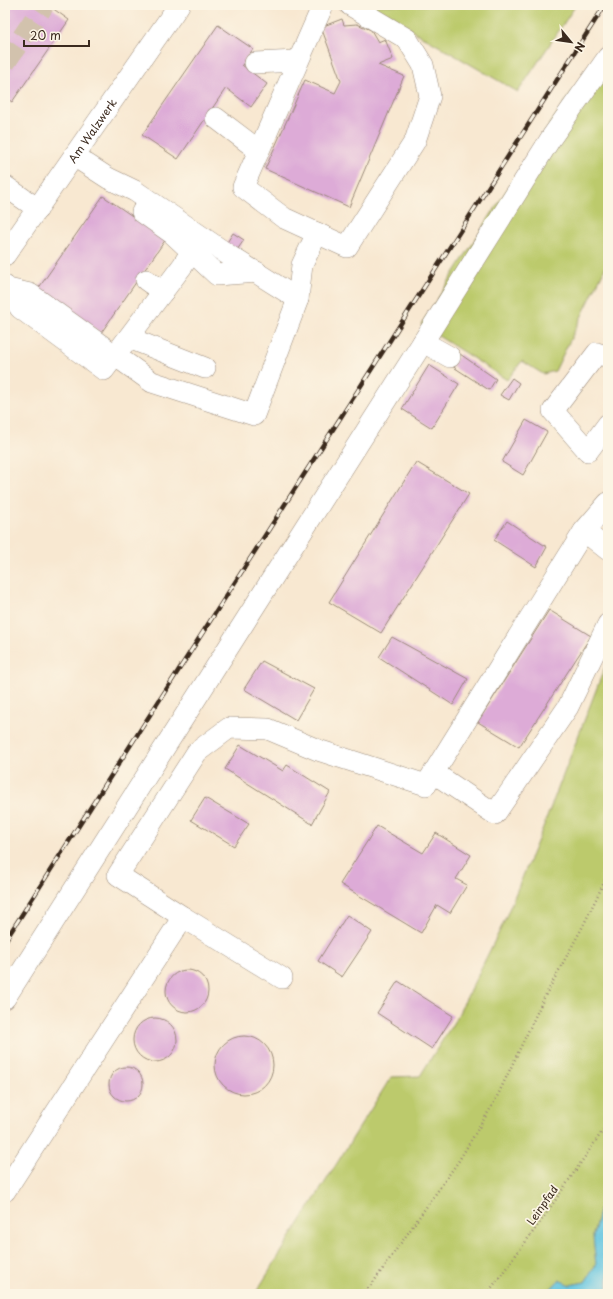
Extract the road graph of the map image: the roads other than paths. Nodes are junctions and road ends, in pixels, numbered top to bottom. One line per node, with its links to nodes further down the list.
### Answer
1 (179, 5): 9 (street, Am Walzwerk)
2 (322, 5): 5 (street)
3 (350, 5): 13 (street)
4 (608, 57): 22 (street)
5 (297, 61): 6 (street); 8 (street)
6 (255, 63)
7 (216, 118): 8 (street)
8 (258, 150): 13 (street)
9 (74, 156): 10 (street); 12 (street, Am Walzwerk)
10 (108, 178): 14 (street); 16 (street)
11 (5, 186): 12 (street)
12 (38, 209): 15 (street, Am Walzwerk)
13 (317, 233): 20 (street)
14 (191, 252): 16 (street); 19 (street)
15 (5, 255)
16 (257, 272): 20 (street)
17 (146, 280): 19 (street)
18 (7, 287): 25 (street)
19 (163, 292): 21 (street)
20 (298, 299): 25 (street)
21 (129, 338): 25 (street); 26 (street)
22 (423, 342): 23 (street); 35 (street)
23 (450, 357)
24 (608, 357): 27 (street)
25 (107, 358)
26 (205, 368)
27 (608, 424)
28 (608, 504): 29 (street)
29 (584, 531): 30 (street); 32 (street)
30 (608, 550)
31 (608, 624): 32 (street)
32 (434, 773): 33 (street)
33 (183, 917): 34 (street); 36 (street)
34 (282, 978)
35 (5, 998)
36 (5, 1191)

